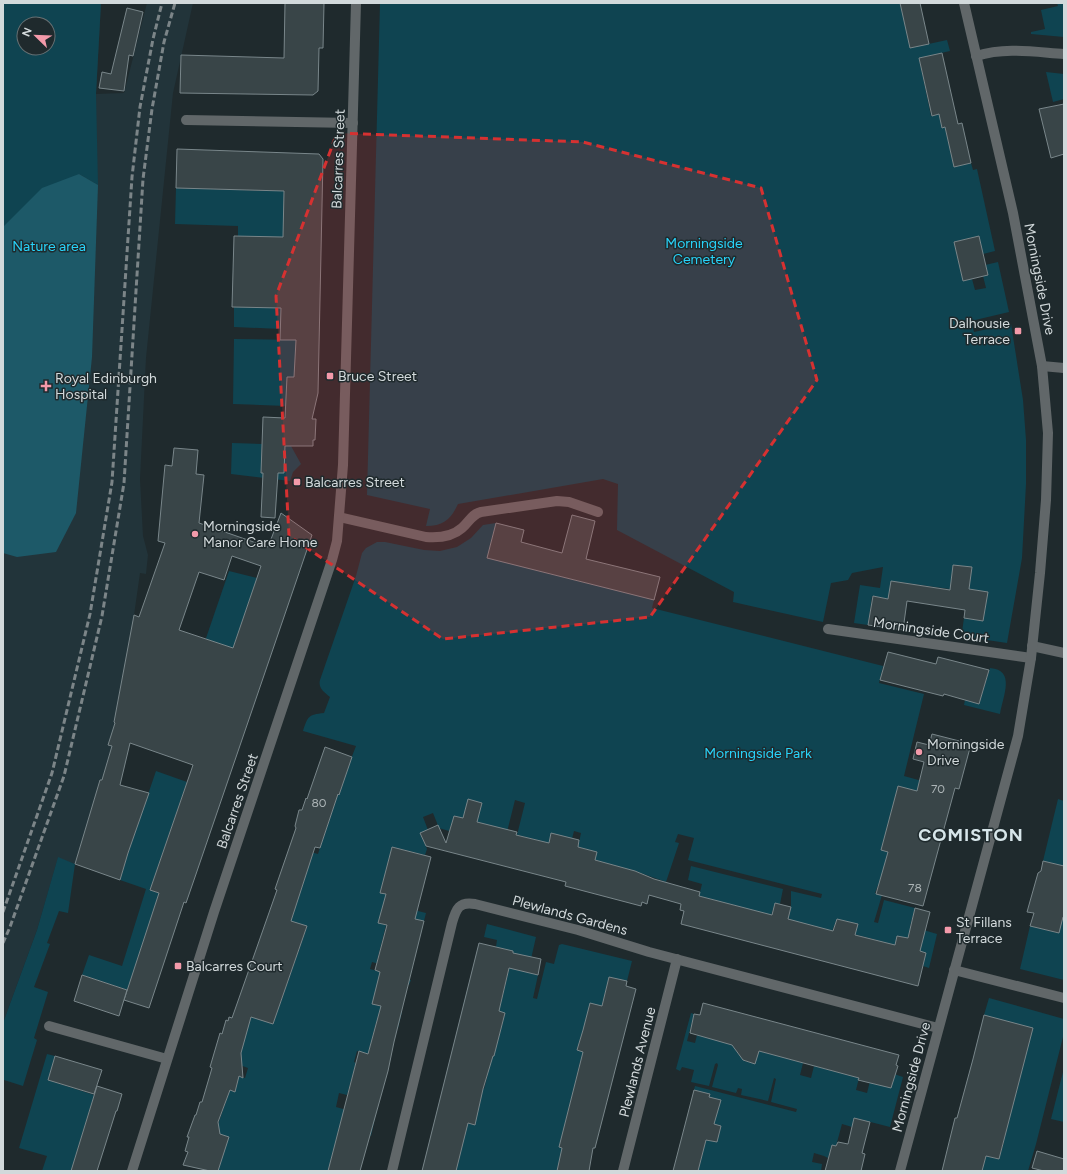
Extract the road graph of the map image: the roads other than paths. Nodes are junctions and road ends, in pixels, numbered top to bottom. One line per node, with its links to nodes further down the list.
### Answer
1 (356, 3): 6 (street, Balcarres Street)
2 (964, 3): 4 (street, Morningside Drive)
3 (1064, 54): 4 (street)
4 (976, 56): 7 (street, Morningside Drive)
5 (186, 120): 6 (street)
6 (353, 123): 10 (street, Balcarres Street)
7 (1042, 366): 8 (street); 12 (street, Morningside Drive)
8 (1064, 368)
9 (598, 512): 10 (street)
10 (339, 517): 20 (street, Balcarres Street)
11 (828, 629): 14 (street, Morningside Court)
12 (1032, 646): 13 (street); 14 (street, Morningside Drive)
13 (1064, 653)
14 (1031, 658): 16 (street, Morningside Drive)
15 (677, 959): 19 (street, Plewlands Gardens); 22 (street, Plewlands Gardens); 23 (street, Plewlands Avenue)
16 (954, 970): 17 (street); 19 (street, Morningside Drive)
17 (1064, 998)
18 (49, 1026): 20 (street)
19 (938, 1028): 24 (street, Morningside Drive)
20 (167, 1059): 21 (street, Balcarres Street)
21 (132, 1171)
22 (392, 1171)
23 (623, 1171)
24 (900, 1171)

